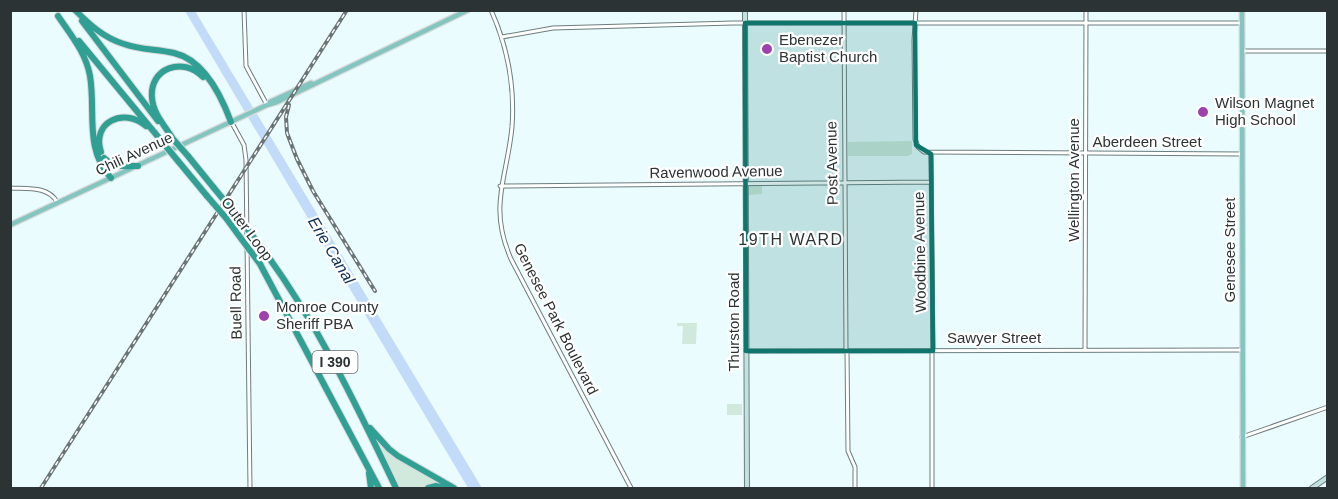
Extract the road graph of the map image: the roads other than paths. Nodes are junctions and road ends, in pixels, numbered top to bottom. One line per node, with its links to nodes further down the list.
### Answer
1 (75, 10): 20 (highway); 22 (highway, Outer Loop / I 390)
2 (244, 10): 19 (street)
3 (468, 10): 19 (main road, Chili Avenue)
4 (491, 10): 16 (street, Genesee Park Boulevard)
5 (745, 10): 11 (main road, Thurston Road)
6 (844, 10): 12 (street, Post Avenue)
7 (916, 10): 13 (street)
8 (1086, 10): 14 (street, Wellington Avenue)
9 (1242, 10): 15 (main road, Genesee Street)
10 (56, 13): 21 (highway, Outer Loop / I 390); 28 (highway)
11 (745, 23): 12 (street); 16 (street); 31 (main road, Thurston Road)
12 (844, 23): 13 (street); 29 (street, Post Avenue)
13 (915, 23): 14 (street); 23 (street)
14 (1086, 23): 15 (street); 24 (street, Wellington Avenue)
15 (1242, 23): 17 (main road, Genesee Street)
16 (502, 36): 32 (street, Genesee Park Boulevard)
17 (1242, 51): 18 (street); 25 (main road, Genesee Street)
18 (1328, 51)
19 (267, 105): 20 (main road, Chili Avenue)
20 (231, 122): 22 (highway); 27 (main road, Chili Avenue); 46 (street, Buell Road)
21 (154, 131): 26 (highway); 44 (highway, Outer Loop / I 390, bridge)
22 (173, 139): 42 (highway, Outer Loop / I 390, bridge)
23 (931, 153): 24 (street, Aberdeen Street); 30 (street, Woodbine Avenue)
24 (1086, 153): 25 (street, Aberdeen Street); 36 (street, Wellington Avenue)
25 (1242, 154): 37 (main road, Genesee Street)
26 (104, 158): 27 (highway); 28 (highway)
27 (138, 166): 28 (main road, Chili Avenue)
28 (111, 178): 34 (main road, Chili Avenue)
29 (844, 182): 30 (street, Ravenwood Avenue); 31 (street, Ravenwood Avenue); 39 (street, Post Avenue)
30 (931, 182): 40 (street, Woodbine Avenue)
31 (746, 184): 32 (street, Ravenwood Avenue); 38 (main road, Thurston Road)
32 (500, 186): 53 (street, Genesee Park Boulevard)
33 (10, 188): 34 (street)
34 (57, 202): 35 (main road, Chili Avenue)
35 (10, 225)
36 (1085, 350): 37 (street, Sawyer Street); 40 (street, Sawyer Street)
37 (1242, 350): 43 (main road, Genesee Street)
38 (746, 351): 39 (street, Sawyer Street); 54 (main road, Thurston Road)
39 (846, 351): 40 (street, Sawyer Street); 55 (street, Post Avenue)
40 (932, 351): 56 (street, Woodbine Avenue)
41 (1328, 406): 43 (street)
42 (361, 415): 49 (highway, Outer Loop / I 390); 52 (highway)
43 (1242, 437): 57 (main road, Genesee Street)
44 (368, 467): 47 (highway); 48 (highway, Outer Loop / I 390)
45 (1328, 477): 58 (main road)
46 (250, 489)
47 (371, 489)
48 (380, 489)
49 (396, 489)
50 (428, 489): 51 (highway)
51 (446, 489)
52 (454, 489)
53 (631, 489)
54 (747, 489)
55 (855, 489)
56 (932, 489)
57 (1243, 489)
58 (1312, 489)

